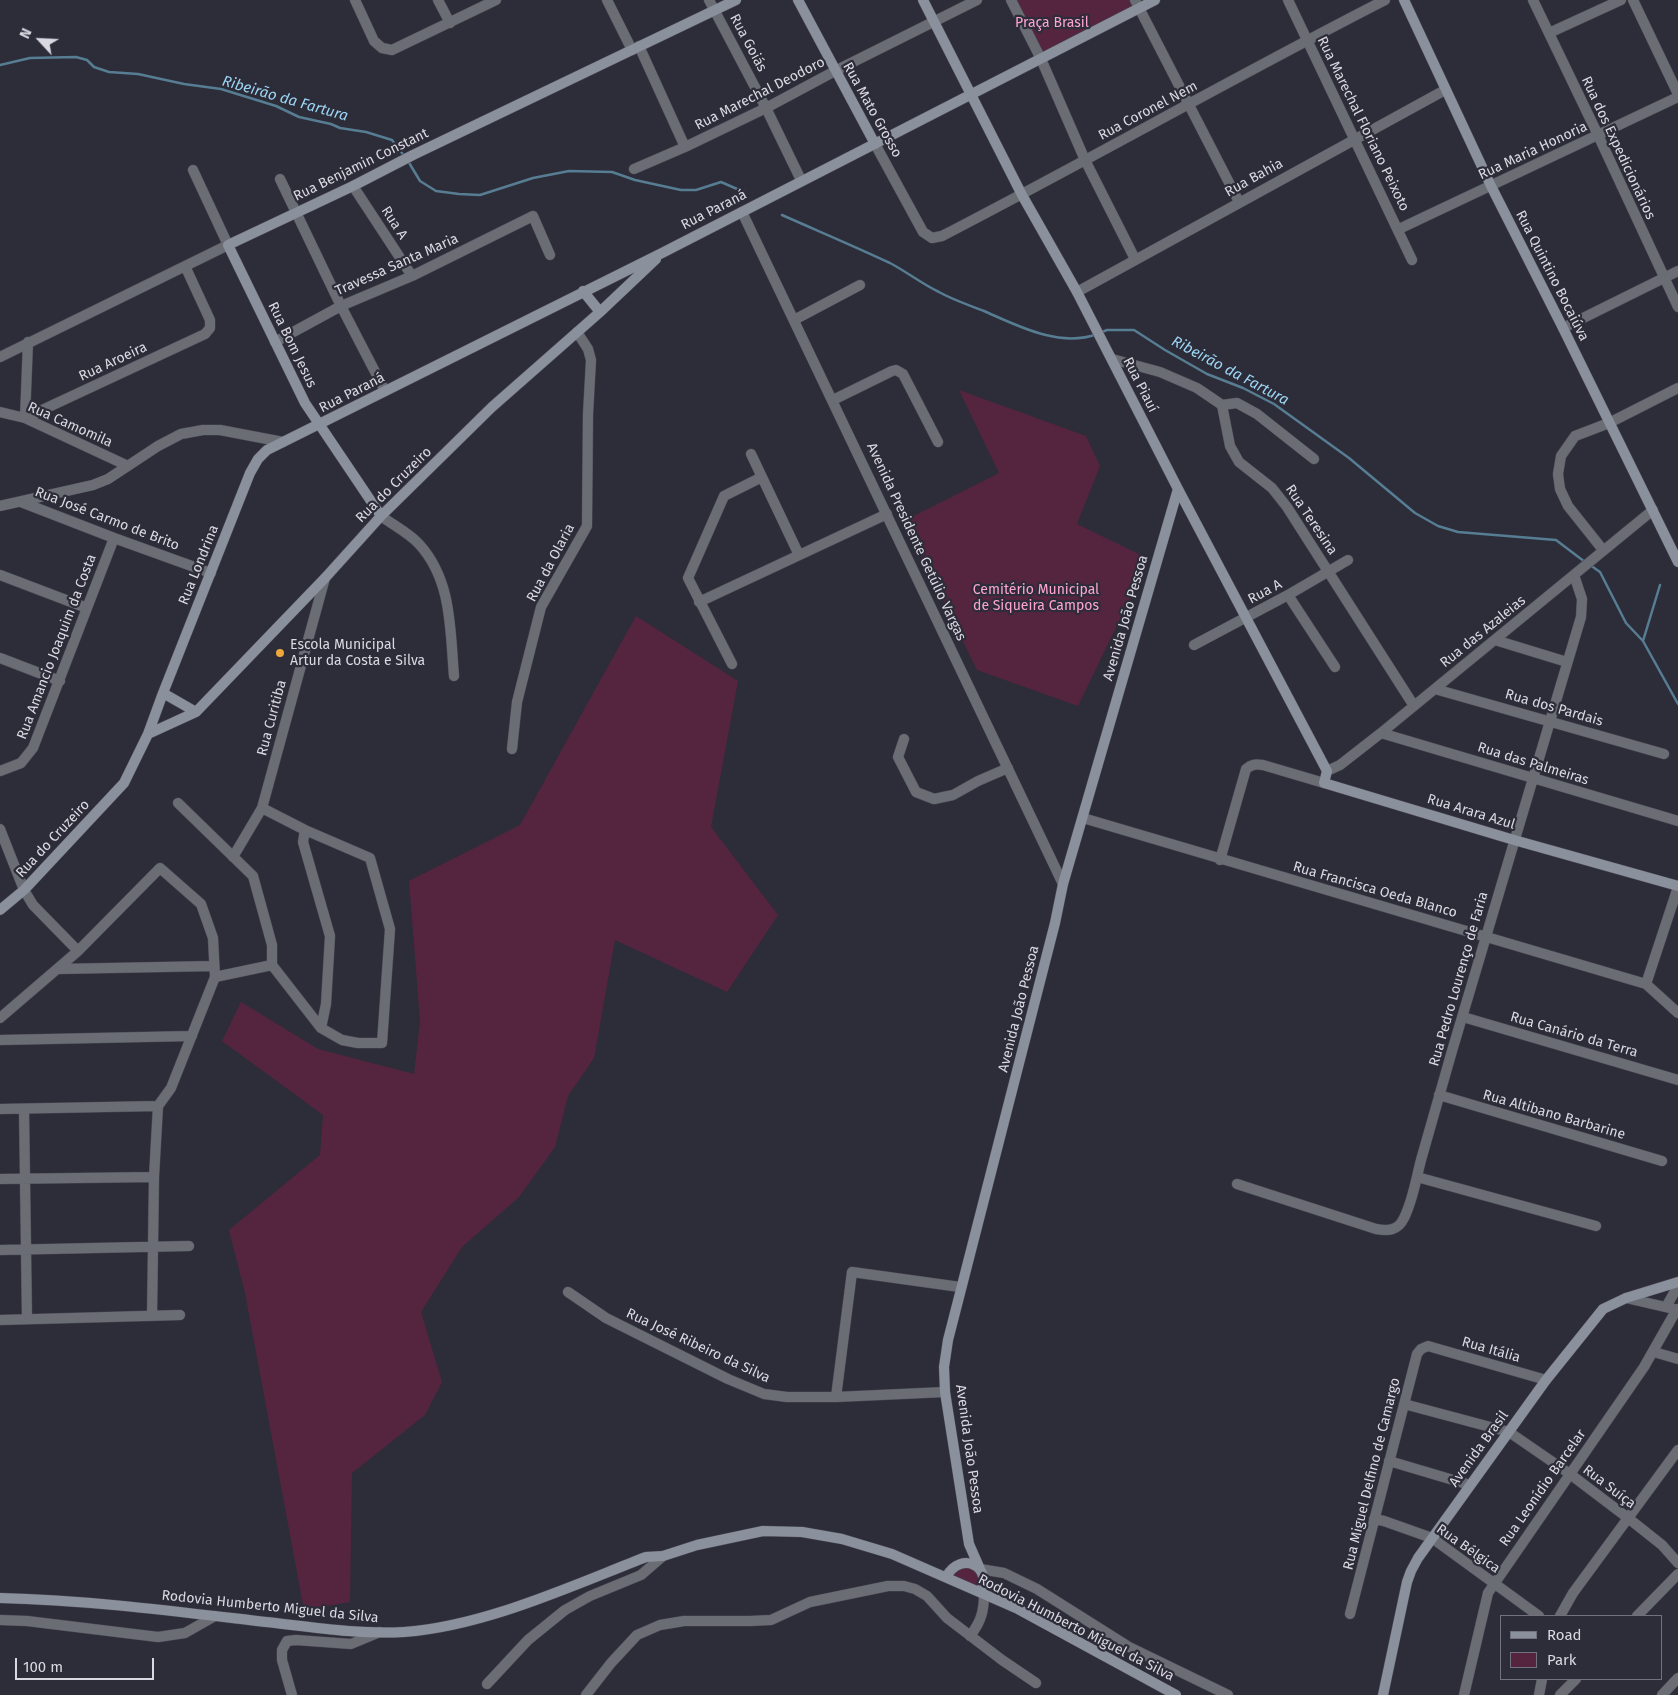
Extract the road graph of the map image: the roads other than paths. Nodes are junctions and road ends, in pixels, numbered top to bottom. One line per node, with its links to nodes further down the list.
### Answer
1 (355, 0): 21 (street)
2 (438, 0): 21 (street)
3 (496, 0): 21 (street)
4 (607, 0): 24 (street)
5 (709, 0): 19 (street, Rua Goiás)
6 (736, 0): 19 (street, Rua Benjamin Constant)
7 (798, 0): 26 (street, Rua Mato Grosso)
8 (923, 0): 20 (street, Rua Piauí)
9 (977, 0): 20 (street, Rua Marechal Deodoro)
10 (1012, 0): 25 (street)
11 (1155, 0): 18 (street, Rua Paraná)
12 (1288, 0): 23 (street, Rua Marechal Floriano Peixoto)
13 (1385, 0): 23 (street, Rua Coronel Nem)
14 (1404, 0): 27 (street, Rua Quintino Bocaiúva)
15 (1533, 0): 22 (street, Rua dos Expedicionários)
16 (1621, 0): 22 (street)
17 (1633, 0): 29 (street)
18 (1137, 4): 25 (street, Rua Paraná); 30 (street)
19 (715, 10): 24 (street, Rua Benjamin Constant); 31 (street, Rua Goiás)
20 (934, 21): 26 (street, Rua Marechal Deodoro); 28 (street, Rua Piauí)
21 (450, 23)
22 (1549, 33): 32 (street, Rua dos Expedicionários)
23 (1307, 40): 30 (street, Rua Coronel Nem); 33 (street, Rua Marechal Floriano Peixoto)
24 (635, 48): 35 (street); 41 (street, Rua Benjamin Constant)
25 (1041, 59): 28 (street, Rua Paraná); 36 (street)
26 (835, 71): 31 (street, Rua Marechal Deodoro); 34 (street, Rua Mato Grosso)
27 (1445, 90): 33 (street, Rua Bahia); 42 (street, Rua Quintino Bocaiúva)
28 (971, 94): 34 (street, Rua Paraná); 43 (street, Rua Piauí)
29 (1678, 96): 32 (street, Rua Maria Honoria)
30 (1189, 105): 36 (street, Rua Coronel Nem); 44 (street)
31 (766, 108): 35 (street, Rua Marechal Deodoro); 40 (street, Rua Goiás)
32 (1598, 135): 42 (street, Rua Maria Honoria); 57 (street, Rua dos Expedicionários)
33 (1353, 139): 44 (street, Rua Bahia); 47 (street, Rua Marechal Floriano Peixoto)
34 (875, 144): 40 (street, Rua Paraná); 48 (street, Rua Mato Grosso)
35 (685, 147): 37 (street, Rua Marechal Deodoro)
36 (1085, 160): 43 (street, Rua Coronel Nem); 52 (street)
37 (634, 169)
38 (193, 170): 49 (street, Rua Bom Jesus)
39 (280, 179): 45 (street)
40 (801, 180): 46 (street, Rua Paraná)
41 (353, 186): 45 (street, Rua Benjamin Constant); 56 (street, Rua A)
42 (1491, 186): 47 (street, Rua Maria Honoria); 65 (street, Rua Quintino Bocaiúva)
43 (1022, 195): 48 (street, Rua Coronel Nem); 60 (street, Rua Piauí)
44 (1239, 202): 52 (street, Rua Bahia)
45 (296, 211): 49 (street, Rua Benjamin Constant); 61 (street)
46 (742, 212): 50 (street, Rua Paraná); 64 (street, Avenida Presidente Getúlio Vargas)
47 (1399, 230): 53 (street, Rua Marechal Floriano Peixoto)
48 (923, 232)
49 (228, 245): 54 (street, Rua Benjamin Constant); 68 (street, Rua Bom Jesus)
50 (662, 253): 59 (street, Rua Paraná); 63 (street, Rua do Cruzeiro)
51 (550, 255): 56 (street, Travessa Santa Maria)
52 (1135, 259): 60 (street, Rua Bahia)
53 (1412, 260)
54 (185, 266): 67 (street, Rua Benjamin Constant); 76 (street, Rua Aroeira)
55 (1678, 271): 57 (street)
56 (412, 276): 61 (street, Travessa Santa Maria)
57 (1664, 278): 62 (street, Rua dos Expedicionários); 65 (street)
58 (860, 285): 64 (street)
59 (583, 291): 63 (street); 72 (street, Rua Paraná)
60 (1077, 292): 70 (street, Rua Piauí)
61 (341, 306): 68 (street, Travessa Santa Maria); 72 (street)
62 (1678, 307)
63 (600, 312): 66 (street, Rua do Cruzeiro)
64 (794, 320): 73 (street, Avenida Presidente Getúlio Vargas)
65 (1563, 328): 77 (street, Rua Quintino Bocaiúva)
66 (577, 332): 91 (street, Rua do Cruzeiro); 122 (street, Rua da Olaria)
67 (28, 342): 69 (street, Rua Benjamin Constant); 76 (street)
68 (275, 342): 78 (street, Rua Bom Jesus)
69 (0, 357)
70 (1112, 360): 74 (street); 86 (street, Rua Piauí)
71 (1678, 388): 77 (street)
72 (384, 391): 78 (street, Rua Paraná)
73 (833, 400): 80 (street); 90 (street, Avenida Presidente Getúlio Vargas)
74 (1222, 405): 83 (street); 97 (street, Rua Teresina)
75 (0, 412): 76 (street, Rua Camomila)
76 (25, 418): 84 (street, Rua Camomila)
77 (1609, 423): 89 (street, Rua Quintino Bocaiúva); 93 (street)
78 (319, 425): 79 (street, Rua Paraná); 91 (street, Rua Bom Jesus)
79 (283, 442): 81 (street, Rua Paraná); 84 (street)
80 (938, 442)
81 (267, 450): 98 (street, Rua Londrina)
82 (751, 454): 85 (street)
83 (1314, 459)
84 (128, 466): 87 (street)
85 (762, 477): 94 (street); 103 (street)
86 (1178, 489): 105 (street, Rua Piauí); 132 (street, Avenida João Pessoa)
87 (21, 502): 88 (street); 92 (street, Rua José Carmo de Brito)
88 (0, 506)
89 (1653, 510): 93 (street, Rua das Azaleias); 96 (street, Rua Quintino Bocaiúva)
90 (887, 514): 94 (street); 124 (street, Avenida Presidente Getúlio Vargas)
91 (381, 516): 101 (street, Rua do Cruzeiro); 112 (street, Rua Bom Jesus)
92 (114, 538): 98 (street, Rua José Carmo de Brito); 104 (street, Rua Amancio Joaquim da Costa)
93 (1603, 550): 99 (street, Rua das Azaleias)
94 (799, 555): 103 (street)
95 (1348, 560): 97 (street, Rua A)
96 (1678, 562)
97 (1329, 570): 102 (street, Rua A); 116 (street, Rua Teresina)
98 (211, 572): 115 (street, Rua Londrina)
99 (1577, 573): 106 (street, Rua das Azaleias); 109 (street, Rua Pedro Lourenço de Faria)
100 (0, 575): 104 (street)
101 (325, 578): 117 (street, Rua do Cruzeiro); 131 (street, Rua Curitiba)
102 (1288, 595): 105 (street, Rua A); 111 (street)
103 (699, 602): 110 (street)
104 (87, 608): 113 (street, Rua Amancio Joaquim da Costa)
105 (1247, 617): 107 (street, Rua A); 126 (street, Rua Piauí)
106 (1495, 640): 109 (street); 114 (street, Rua das Azaleias)
107 (1194, 645)
108 (0, 658): 113 (street)
109 (1567, 662): 118 (street, Rua Pedro Lourenço de Faria)
110 (732, 664)
111 (1335, 667)
112 (454, 676)
113 (60, 681): 125 (street, Rua Amancio Joaquim da Costa)
114 (1435, 688): 116 (street, Rua das Azaleias); 118 (street, Rua dos Pardais)
115 (163, 693): 117 (street); 120 (street, Rua Londrina)
116 (1414, 706): 119 (street, Rua das Azaleias)
117 (196, 712): 120 (street, Rua do Cruzeiro)
118 (1551, 722): 123 (street, Rua dos Pardais); 127 (street, Rua Pedro Lourenço de Faria)
119 (1381, 733): 126 (street, Rua das Azaleias); 127 (street, Rua das Palmeiras)
120 (148, 734): 128 (street, Rua Londrina)
121 (904, 739): 124 (street)
122 (512, 749)
123 (1664, 754)
124 (1008, 768): 139 (street, Avenida Presidente Getúlio Vargas)
125 (0, 771)
126 (1327, 771): 129 (street)
127 (1533, 779): 133 (street, Rua das Palmeiras); 136 (street, Rua Pedro Lourenço de Faria)
128 (124, 783): 141 (street, Rua do Cruzeiro)
129 (1324, 783): 136 (street, Rua Arara Azul); 138 (street, Rua Arara Azul)
130 (178, 803): 137 (street)
131 (262, 808): 135 (street); 137 (street, Rua Curitiba)
132 (1083, 818): 138 (street, Rua Francisca Oeda Blanco); 139 (street, Avenida João Pessoa)
133 (1678, 821)
134 (0, 829): 141 (street)
135 (305, 830): 152 (street); 152 (street)
136 (1514, 840): 140 (street, Rua Arara Azul); 143 (street, Rua Pedro Lourenço de Faria)
137 (233, 857): 145 (street)
138 (1220, 860): 143 (street, Rua Francisca Oeda Blanco)
139 (1063, 884): 173 (street, Avenida João Pessoa)
140 (1678, 887): 148 (street)
141 (24, 890): 142 (street, Rua do Cruzeiro); 144 (street)
142 (0, 910)
143 (1486, 937): 148 (street, Rua Francisca Oeda Blanco); 151 (street, Rua Pedro Lourenço de Faria)
144 (78, 951): 146 (street); 147 (street)
145 (272, 965): 147 (street); 152 (street)
146 (58, 969): 147 (street); 150 (street)
147 (215, 971): 153 (street)
148 (1646, 984): 149 (street, Rua Francisca Oeda Blanco)
149 (1678, 1013)
150 (0, 1018)
151 (1463, 1018): 155 (street, Rua Canário da Terra); 156 (street, Rua Pedro Lourenço de Faria)
152 (321, 1028)
153 (192, 1036): 154 (street); 157 (street)
154 (0, 1040)
155 (1678, 1080)
156 (1439, 1096): 160 (street, Rua Altibano Barbarine); 162 (street, Rua Pedro Lourenço de Faria)
157 (158, 1106): 159 (street); 161 (street)
158 (0, 1109): 159 (street)
159 (24, 1109): 163 (street)
160 (1662, 1160)
161 (154, 1177): 163 (street); 167 (street)
162 (1416, 1177): 165 (street, Rua Pedro Lourenço de Faria); 166 (street)
163 (25, 1178): 164 (street); 170 (street)
164 (0, 1179)
165 (1236, 1184)
166 (1596, 1226)
167 (152, 1246): 168 (street); 170 (street); 179 (street)
168 (189, 1246)
169 (0, 1250): 170 (street)
170 (26, 1250): 180 (street)
171 (1678, 1282): 175 (street, Avenida Brasil)
172 (1678, 1286): 176 (street)
173 (960, 1287): 186 (street, Avenida João Pessoa); 187 (street)
174 (568, 1292): 187 (street, Rua José Ribeiro da Silva)
175 (1626, 1298): 176 (street); 185 (street, Avenida Brasil)
176 (1666, 1307): 177 (street)
177 (1677, 1310): 183 (street, Rua Leonídio Barcelar)
178 (180, 1315): 179 (street)
179 (152, 1316): 180 (street)
180 (27, 1319): 181 (street)
181 (0, 1320)
182 (1428, 1346): 185 (street, Rua Itália); 188 (street, Rua Miguel Delfino de Camargo)
183 (1654, 1352): 184 (street); 192 (street, Rua Leonídio Barcelar)
184 (1678, 1359)
185 (1546, 1380): 189 (street, Avenida Brasil)
186 (945, 1392): 187 (street, Rua José Ribeiro da Silva); 197 (street, Avenida João Pessoa)
187 (836, 1397)
188 (1404, 1404): 189 (street, Rua Suíça); 191 (street, Rua Miguel Delfino de Camargo)
189 (1509, 1432): 192 (street, Rua Suíça); 193 (street, Avenida Brasil)
190 (1678, 1450): 194 (street)
191 (1389, 1461): 193 (street); 195 (street, Rua Miguel Delfino de Camargo)
192 (1570, 1474): 194 (street, Rua Suíça); 204 (street, Rua Leonídio Barcelar)
193 (1470, 1486): 196 (street, Avenida Brasil)
194 (1628, 1518): 199 (street, Rua Suíça); 209 (street)
195 (1374, 1520): 196 (street, Rua Bélgica); 207 (street, Rua Miguel Delfino de Camargo)
196 (1432, 1538): 204 (street, Rua Bélgica); 224 (street, Avenida Brasil)
197 (969, 1544): 200 (street); 201 (street, Avenida João Pessoa)
198 (663, 1556): 203 (street, Rodovia Humberto Miguel da Silva); 213 (street, Rodovia Humberto Miguel da Silva); 218 (street)
199 (1678, 1563)
200 (956, 1565): 201 (street); 203 (street)
201 (980, 1569): 205 (street, Avenida João Pessoa); 223 (street)
202 (1678, 1574): 210 (street)
203 (946, 1577): 205 (street, Rodovia Humberto Miguel da Silva)
204 (1493, 1583): 208 (street, Rua Bélgica); 225 (street, Rua Leonídio Barcelar)
205 (982, 1593): 214 (street, Avenida João Pessoa); 222 (street, Rodovia Humberto Miguel da Silva)
206 (0, 1598): 211 (street, Rodovia Humberto Miguel da Silva)
207 (1350, 1614)
208 (1538, 1615)
209 (1561, 1615)
210 (1638, 1615)
211 (215, 1616): 212 (street); 213 (street, Rodovia Humberto Miguel da Silva)
212 (0, 1620)
213 (380, 1632): 220 (street)
214 (970, 1636): 219 (street); 221 (street)
215 (1678, 1678): 228 (street)
216 (1542, 1680): 226 (street)
217 (1575, 1680): 227 (street)
218 (487, 1684)
219 (1036, 1684)
220 (292, 1695)
221 (586, 1695)
222 (1176, 1695)
223 (1228, 1695)
224 (1383, 1695)
225 (1464, 1695)
226 (1539, 1695)
227 (1560, 1695)
228 (1662, 1695)

